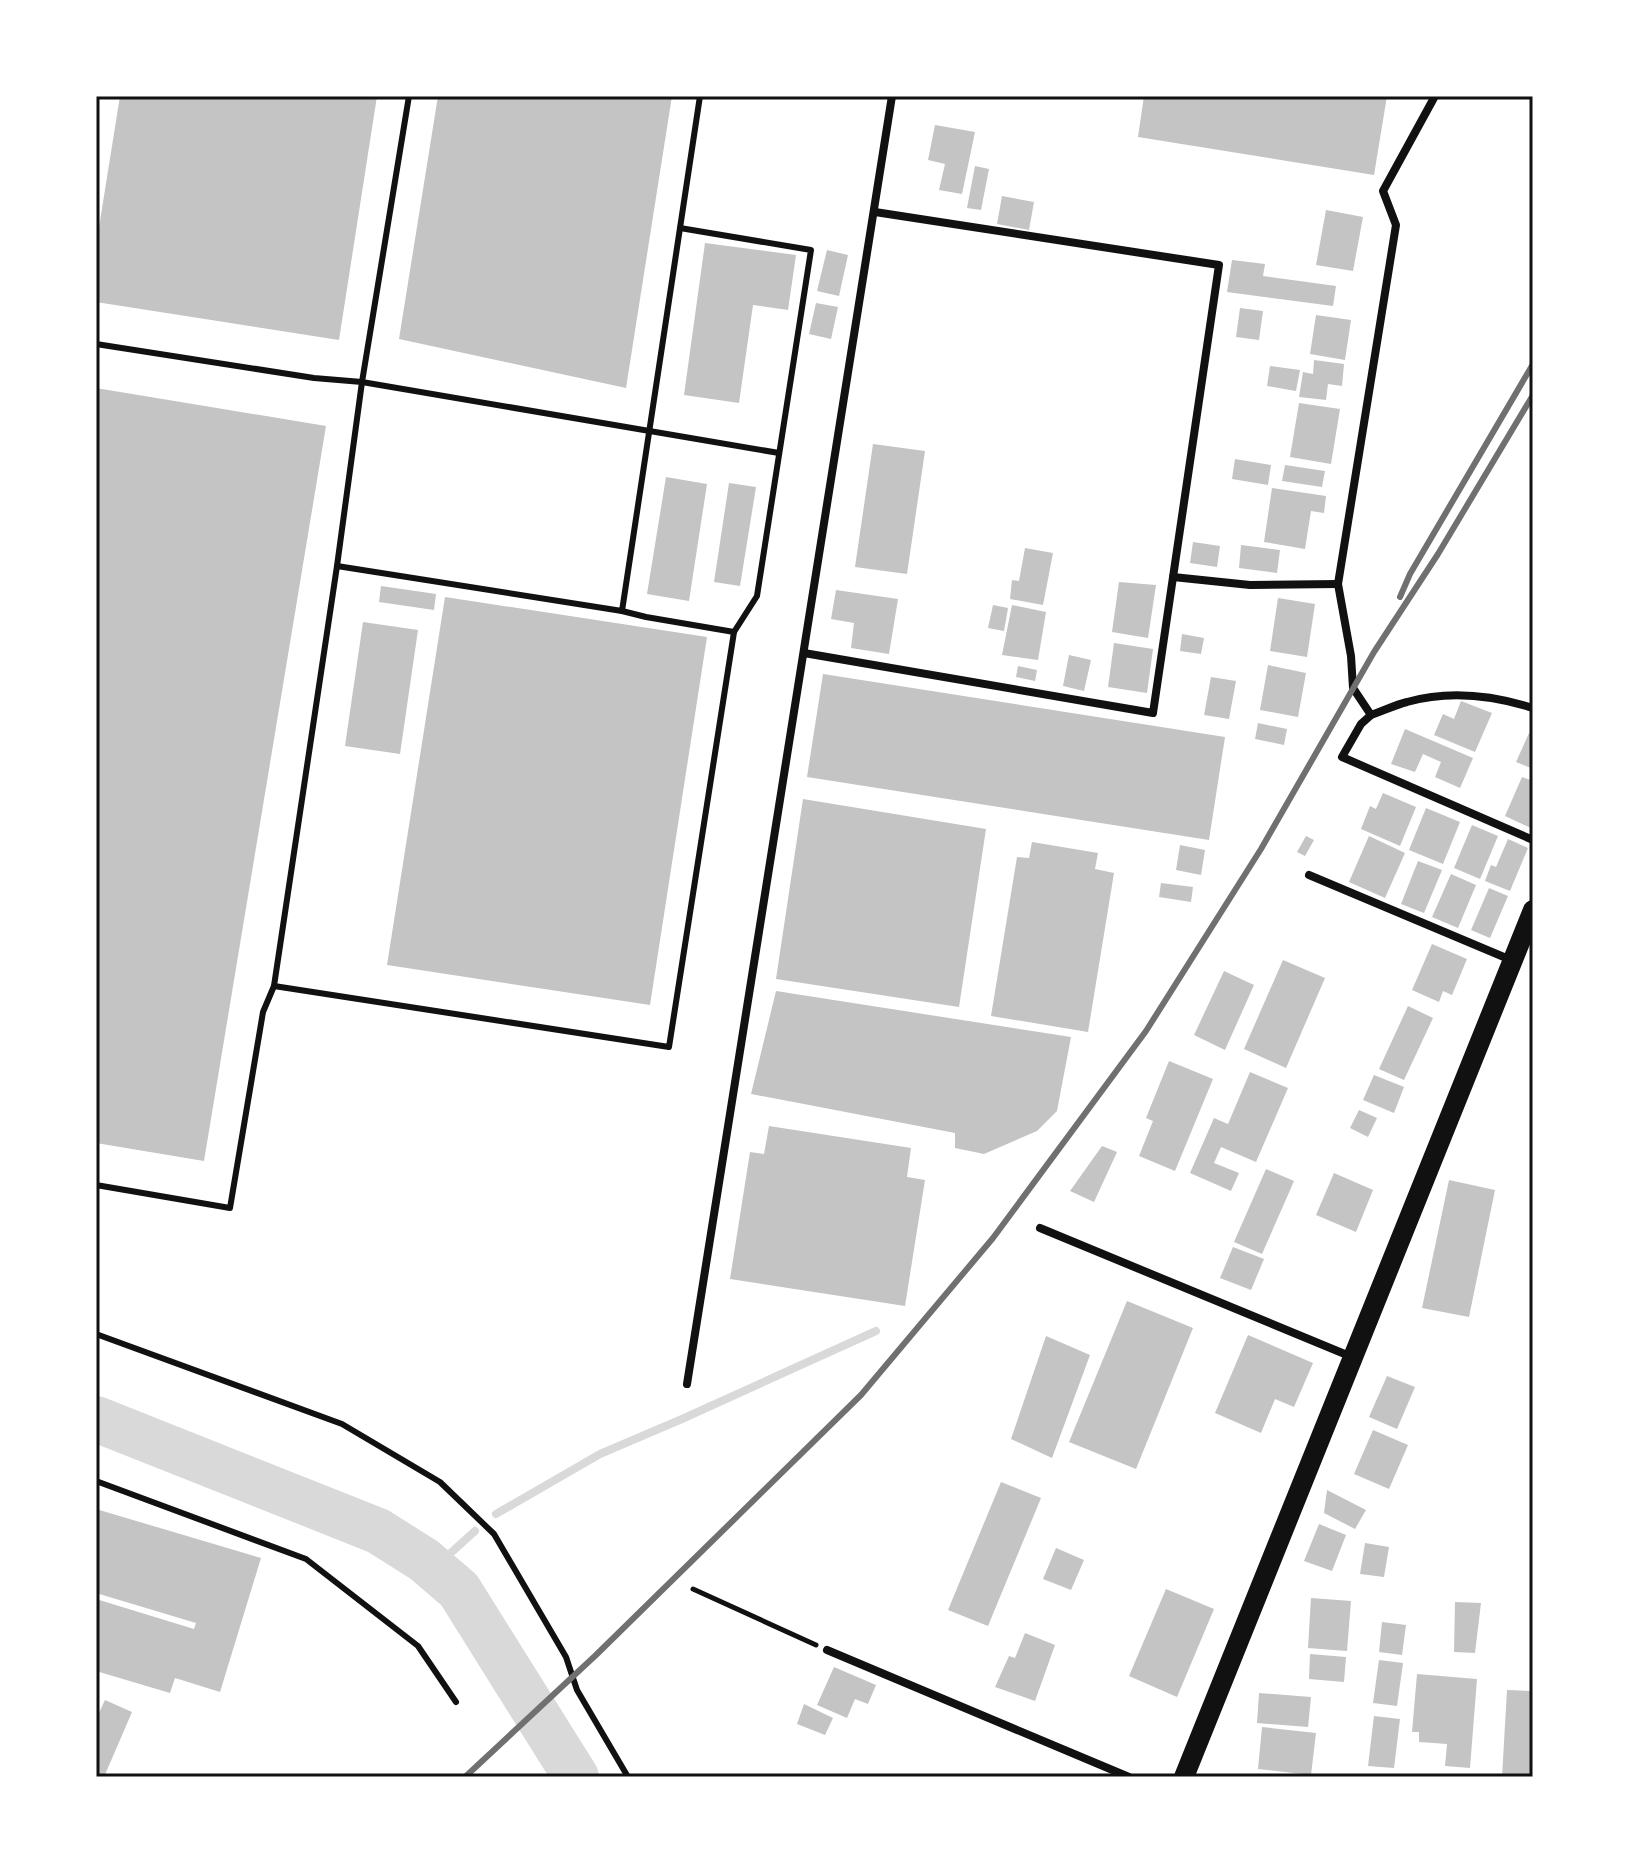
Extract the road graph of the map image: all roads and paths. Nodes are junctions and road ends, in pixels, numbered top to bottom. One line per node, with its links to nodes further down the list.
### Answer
1 (409, 96): 8 (lane)
2 (700, 96): 6 (lane)
3 (892, 96): 5 (street)
4 (1435, 96): 13 (street)
5 (875, 212): 12 (street); 16 (street)
6 (680, 228): 9 (lane); 10 (lane)
7 (96, 344): 8 (lane)
8 (362, 382): 9 (lane); 11 (lane)
9 (650, 431): 10 (lane); 14 (lane)
10 (779, 453): 15 (lane)
11 (337, 566): 14 (lane); 23 (lane)
12 (1173, 577): 13 (street); 16 (street)
13 (1338, 584): 18 (street)
14 (622, 611): 15 (lane)
15 (734, 632): 23 (lane)
16 (804, 653): 28 (street)
17 (1533, 708): 18 (street)
18 (1371, 715): 19 (street)
19 (1533, 840)
20 (1309, 875): 22 (street)
21 (1533, 910): 22 (main road)
22 (1512, 960): 27 (main road)
23 (274, 986): 24 (lane)
24 (96, 1185)
25 (1040, 1228): 27 (street)
26 (96, 1334): 33 (lane)
27 (1353, 1357): 35 (main road)
28 (687, 1384)
29 (96, 1481): 32 (lane)
30 (693, 1589): 31 (path)
31 (827, 1650): 34 (street)
32 (456, 1702)
33 (628, 1777)
34 (1129, 1777)
35 (1184, 1777)

